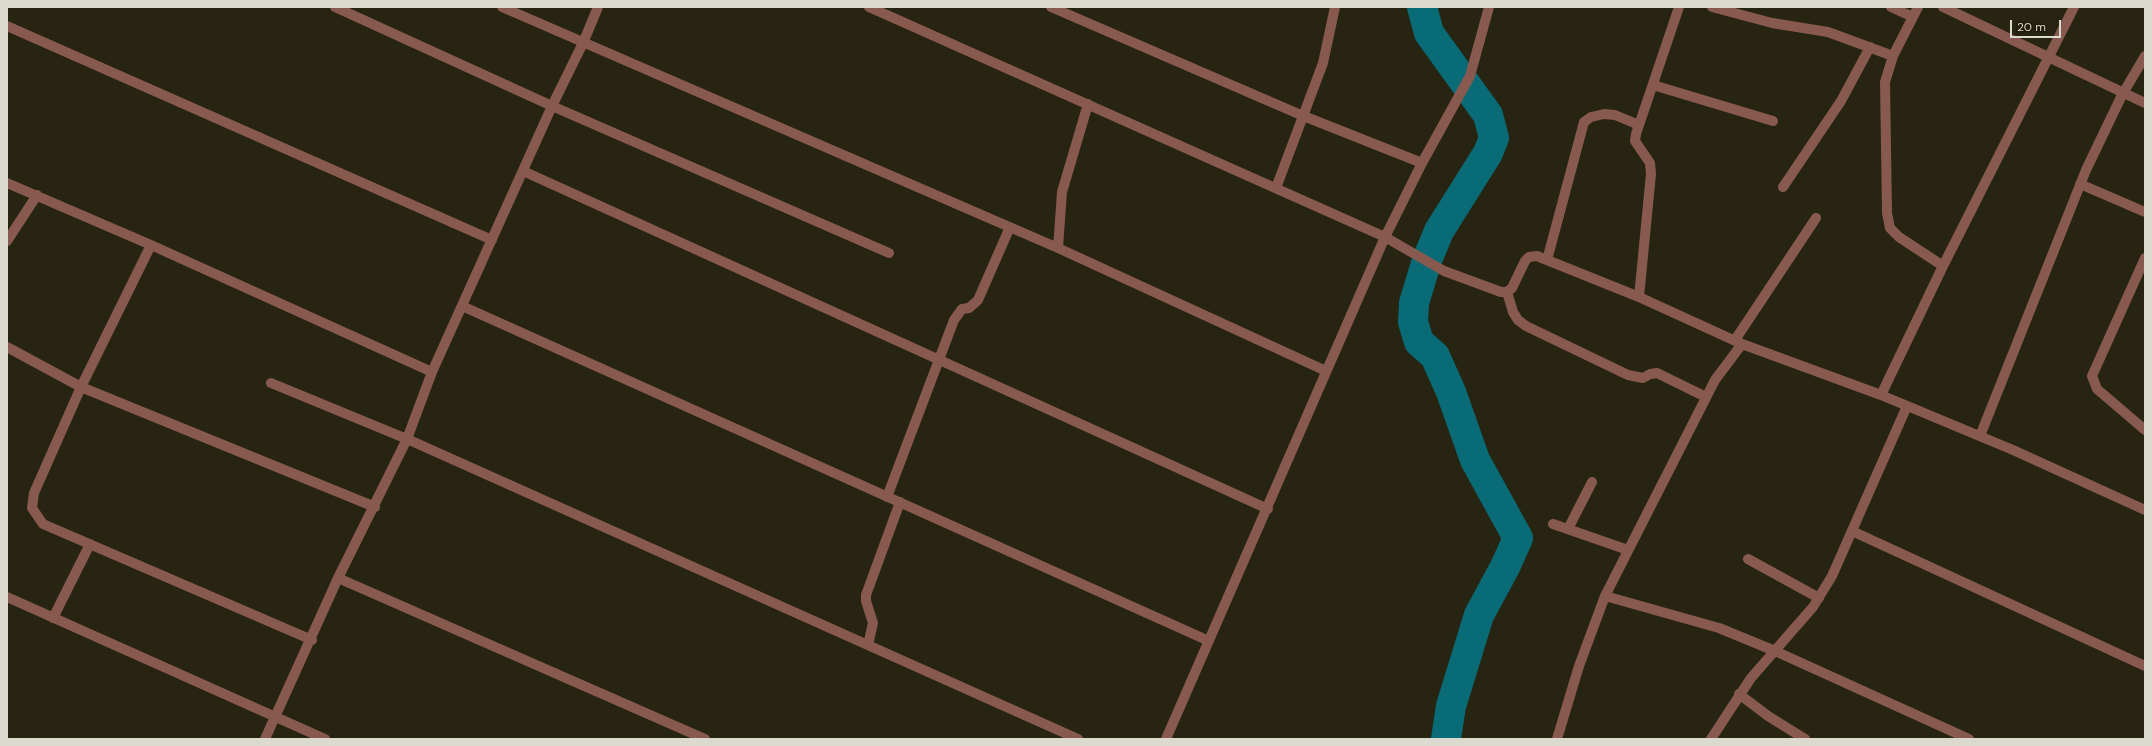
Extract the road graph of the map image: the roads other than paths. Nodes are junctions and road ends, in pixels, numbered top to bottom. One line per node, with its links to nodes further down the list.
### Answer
1 (335, 7): 25 (street)
2 (502, 7): 16 (street)
3 (598, 7): 16 (street)
4 (869, 7): 24 (street)
5 (1051, 7): 26 (street)
6 (1335, 7): 26 (street)
7 (1489, 7): 29 (street)
8 (1679, 7): 21 (street)
9 (1712, 7): 17 (street)
10 (1891, 7): 14 (street)
11 (1918, 7): 14 (street)
12 (1943, 7): 19 (street)
13 (2074, 7): 19 (street)
14 (1913, 17): 18 (street)
15 (7, 26): 40 (street)
16 (583, 43): 25 (street); 38 (street)
17 (1870, 47): 18 (street); 33 (street)
18 (1894, 56): 47 (street)
19 (2049, 56): 22 (street); 47 (street)
20 (2145, 56): 22 (street)
21 (1652, 85): 27 (street); 28 (street)
22 (2124, 92): 23 (street); 32 (street)
23 (2145, 103)
24 (1088, 104): 34 (street); 43 (street)
25 (552, 106): 30 (street); 44 (street)
26 (1302, 115): 29 (street); 34 (street)
27 (1773, 121)
28 (1639, 125): 46 (street); 49 (street)
29 (1422, 163): 39 (street)
30 (523, 171): 40 (street); 53 (street)
31 (7, 183): 35 (street)
32 (2080, 184): 36 (street); 62 (street)
33 (1783, 187)
34 (1276, 188): 39 (street)
35 (37, 196): 41 (street); 42 (street)
36 (2145, 212)
37 (1816, 218): 51 (street)
38 (1010, 227): 43 (street); 53 (street)
39 (1385, 237): 48 (street); 54 (street)
40 (492, 240): 50 (street)
41 (7, 242)
42 (151, 245): 55 (street); 57 (street)
43 (1058, 248): 54 (street)
44 (889, 253)
45 (2145, 258): 61 (street)
46 (1548, 260): 48 (street); 49 (street)
47 (1943, 266): 58 (street)
48 (1507, 292): 59 (street)
49 (1639, 297): 51 (street)
50 (462, 306): 55 (street); 65 (street)
51 (1738, 342): 58 (street); 59 (street)
52 (7, 347): 57 (street)
53 (939, 360): 65 (street); 68 (street)
54 (1326, 371): 68 (street)
55 (432, 372): 63 (street)
56 (271, 383): 63 (street)
57 (81, 387): 67 (street); 73 (street)
58 (1882, 395): 60 (street)
59 (1706, 397): 74 (street)
60 (1907, 406): 62 (street); 72 (street)
61 (2145, 430)
62 (1980, 436): 69 (street)
63 (406, 439): 67 (street); 83 (street)
64 (1592, 482): 71 (street)
65 (887, 497): 66 (street)
66 (900, 502): 82 (street); 83 (street)
67 (375, 507): 76 (street)
68 (1268, 509): 82 (street)
69 (2145, 510)
70 (1553, 524): 71 (street)
71 (1568, 529): 74 (street)
72 (1852, 531): 79 (street); 85 (street)
73 (90, 544): 80 (street); 81 (street)
74 (1628, 550): 77 (street)
75 (1748, 559): 79 (street)
76 (338, 578): 81 (street); 90 (street)
77 (1605, 596): 84 (street); 93 (street)
78 (7, 597): 80 (street)
79 (1818, 598): 84 (street)
80 (53, 618): 87 (street)
81 (312, 640): 87 (street)
82 (1209, 640): 92 (street)
83 (868, 645): 91 (street)
84 (1775, 651): 86 (street); 96 (street)
85 (2145, 666)
86 (1739, 694): 94 (street); 95 (street)
87 (275, 718): 88 (street); 89 (street)
88 (265, 739)
89 (325, 739)
90 (704, 739)
91 (1078, 739)
92 (1166, 739)
93 (1557, 739)
94 (1711, 739)
95 (1805, 739)
96 (1969, 739)

